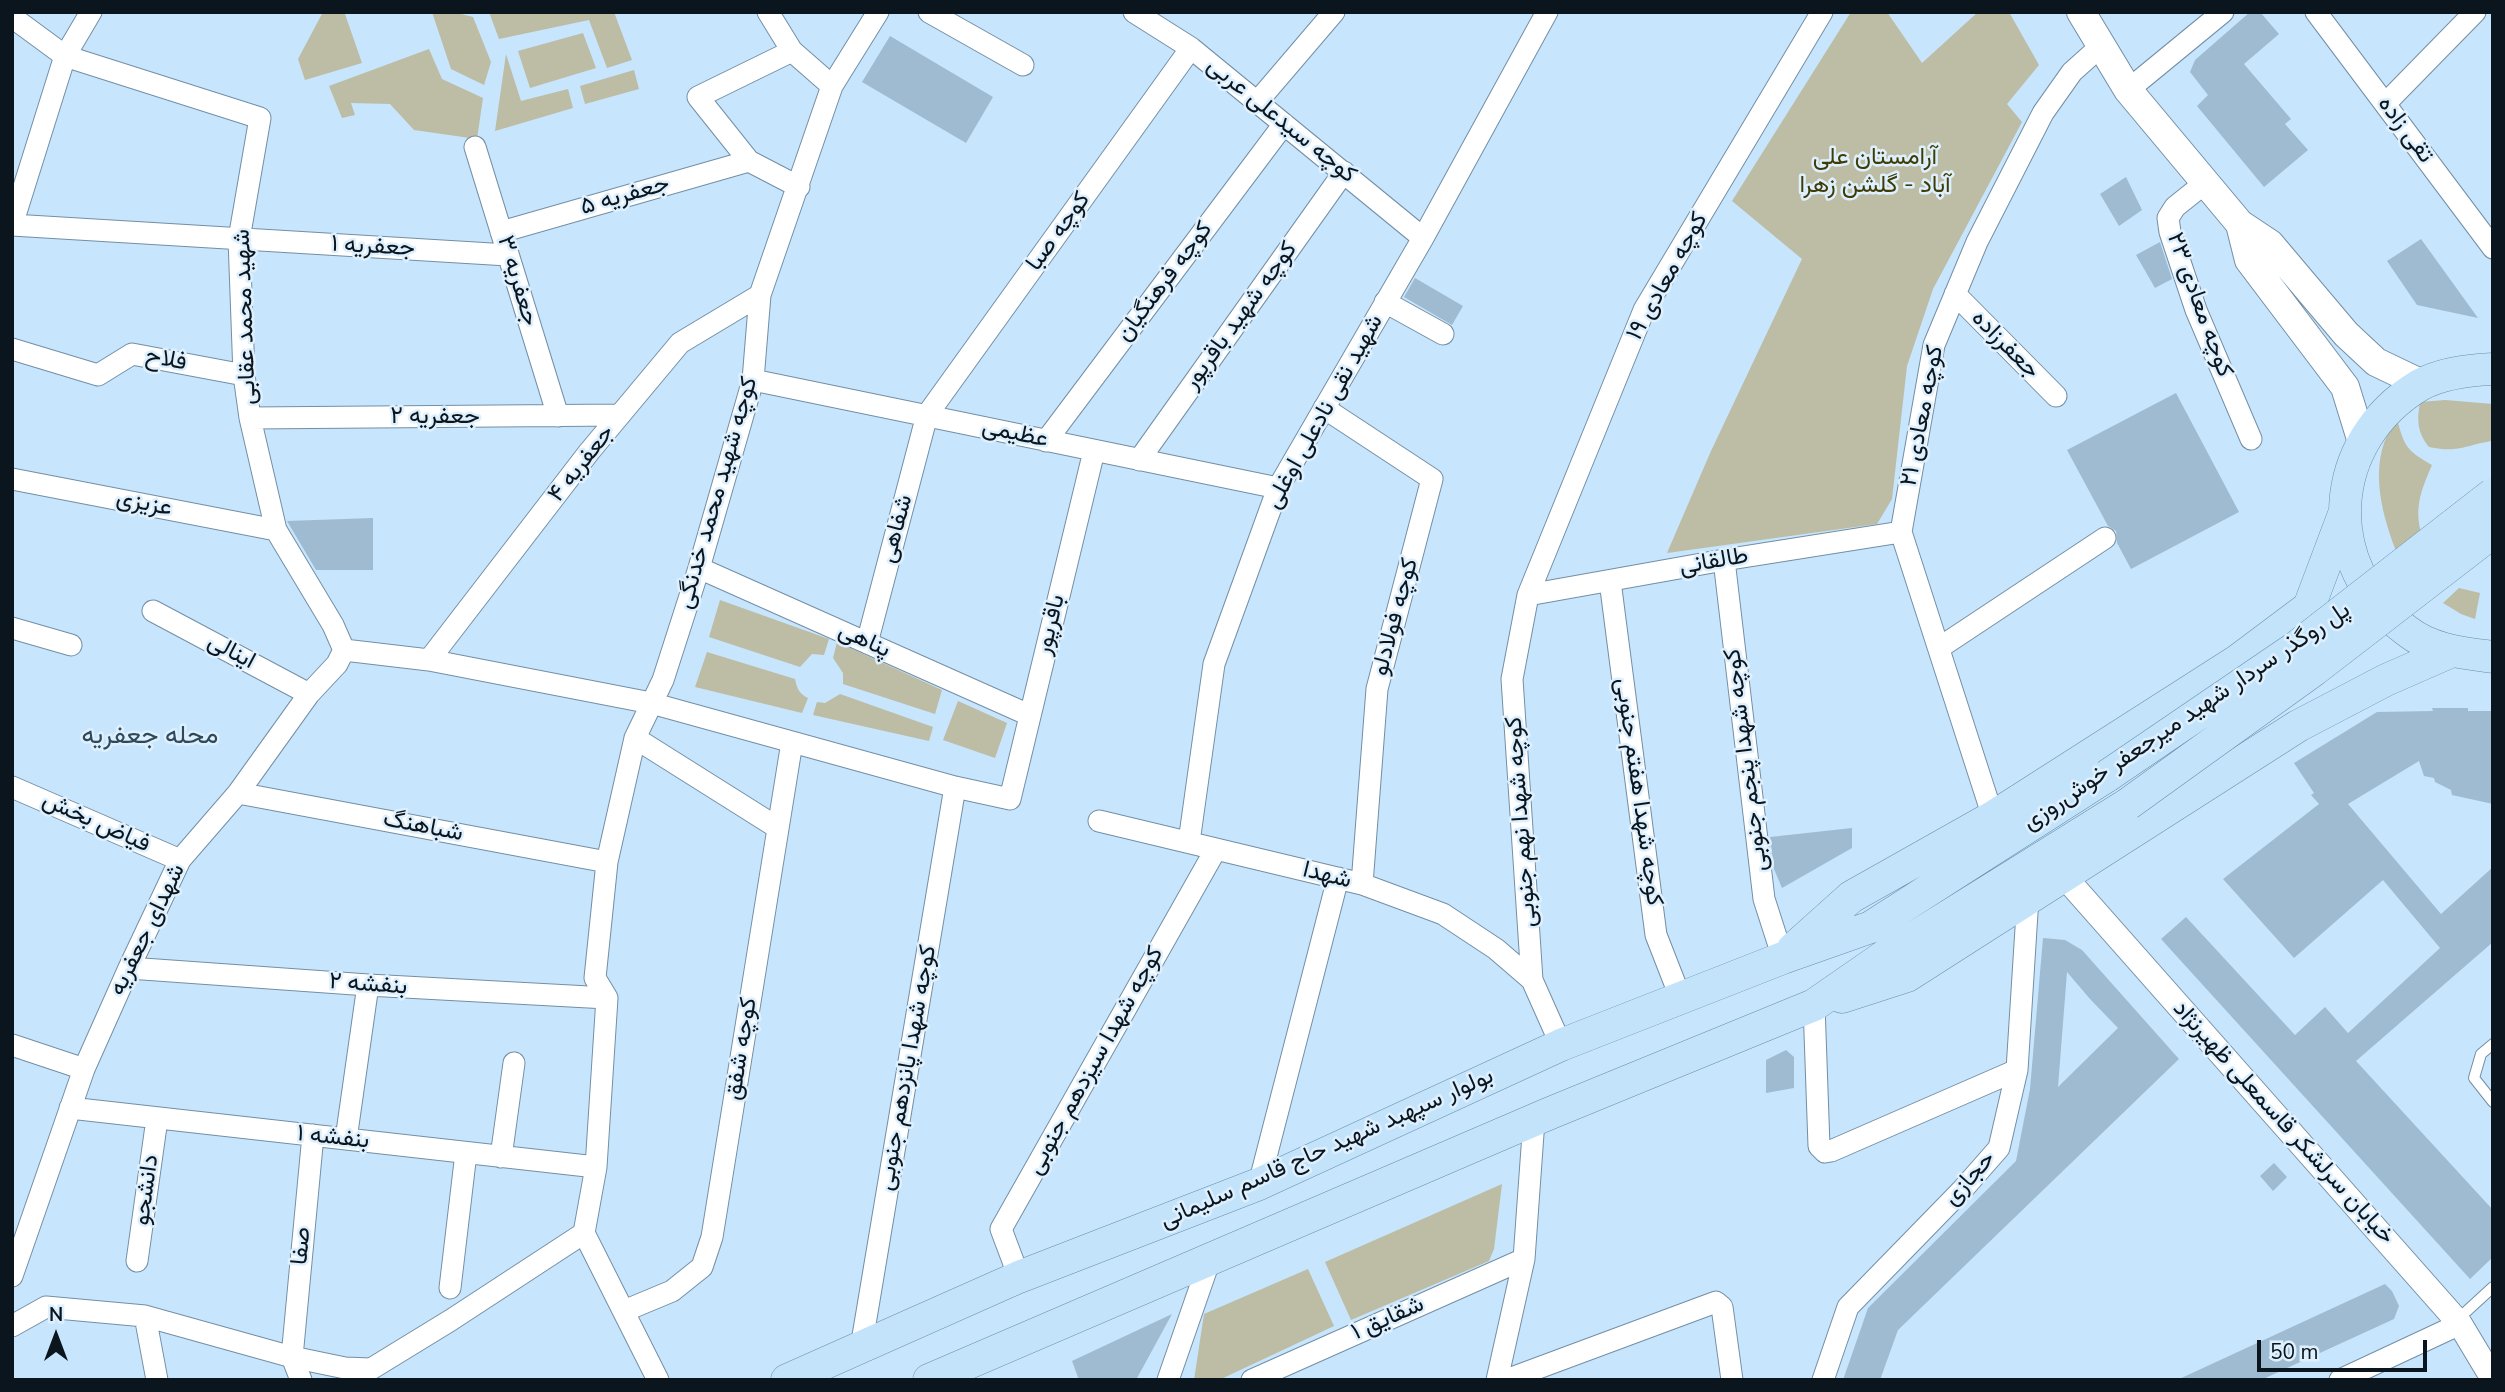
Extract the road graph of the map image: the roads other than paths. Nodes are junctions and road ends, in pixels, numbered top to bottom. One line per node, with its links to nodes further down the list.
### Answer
1 (91, 12): 17 (street)
2 (768, 12): 16 (street)
3 (878, 12): 19 (street, کوچه شهید محمد خدنگی)
4 (929, 12): 18 (street)
5 (1134, 12): 15 (street, کوچه سیدعلی عربی)
6 (1334, 12): 21 (street)
7 (1547, 12): 33 (street, شهید نقی نادعلی اوغلی)
8 (1822, 12): 68 (street, کوچه معادی ۱۹)
9 (2081, 12): 14 (main road)
10 (2223, 12): 20 (street)
11 (2316, 12): 22 (street, تقی زاده)
12 (2475, 12): 22 (street)
13 (12, 17): 17 (street)
14 (2101, 46): 20 (main road); 37 (street, کوچه معادی ۲۱)
15 (1191, 48): 21 (street, کوچه سیدعلی عربی); 49 (street, کوچه صبا)
16 (792, 51): 19 (street); 25 (street)
17 (65, 56): 31 (street); 34 (street, شهید محمد عقابی)
18 (1023, 65)
19 (832, 86): 28 (street, کوچه شهید محمد خدنگی)
20 (2128, 90): 27 (main road)
21 (1258, 101): 23 (street, کوچه سیدعلی عربی)
22 (2385, 104): 29 (street, تقی زاده)
23 (1284, 124): 26 (street, کوچه سیدعلی عربی); 53 (street, کوچه فرهنگیان)
24 (475, 147): 32 (street, جعفریه ۳)
25 (749, 161): 28 (street); 32 (street, جعفریه ۵)
26 (1344, 172): 33 (street, کوچه سیدعلی عربی); 56 (street, کوچه شهید باقرپور)
27 (2205, 183): 30 (main road); 52 (street, کوچه معادی ۲۳)
28 (799, 187): 38 (street, کوچه شهید محمد خدنگی)
29 (2486, 221): 35 (street, تقی زاده)
30 (2240, 224): 45 (main road); 54 (main road)
31 (12, 225): 34 (street, جعفریه ۱)
32 (501, 232): 36 (street, جعفریه ۳)
33 (1423, 238): 39 (street, شهید نقی نادعلی اوغلی)
34 (239, 239): 36 (street, جعفریه ۱); 43 (street, شهید محمد عقابی)
35 (2493, 248)
36 (508, 255): 50 (street, جعفریه ۳)
37 (1955, 294): 46 (street, جعفرزاده); 62 (street, کوچه معادی ۲۱)
38 (760, 295): 44 (street, کوچه شهید محمد خدنگی); 48 (street, جعفریه ۴)
39 (1385, 303): 40 (street); 47 (street, شهید نقی نادعلی اوغلی)
40 (1443, 334)
41 (12, 349): 43 (street, فلاح)
42 (2493, 369): 45 (main road)
43 (244, 375): 51 (street, شهید محمد عقابی)
44 (753, 380): 49 (street, عظیمی); 66 (street, کوچه شهید محمد خدنگی)
45 (2422, 384): 54 (main road)
46 (2056, 396)
47 (1324, 408): 58 (street, شهید نقی نادعلی اوغلی); 97 (street, کوچه فولادلو)
48 (620, 415): 50 (street, جعفریه ۲); 77 (street, جعفریه ۴)
49 (927, 415): 53 (street, عظیمی); 71 (street, شفاهی)
50 (558, 416): 51 (street, جعفریه ۲)
51 (250, 418): 61 (street, شهید محمد عقابی)
52 (2251, 439)
53 (1046, 441): 55 (street, عظیمی)
54 (2362, 442): 60 (main road)
55 (1094, 451): 56 (street, عظیمی); 81 (street, باقرپور)
56 (1139, 460): 58 (street, عظیمی)
57 (12, 479): 61 (street, عزیزی)
58 (1278, 488): 91 (street, شهید نقی نادعلی اوغلی)
59 (2493, 494): 99 (main road, پل روگذر سردار شهید میرجعفر خوش‌روزی, bridge)
60 (2344, 514): 75 (main road); 78 (main road)
61 (276, 530): 74 (street, شهید محمد عقابی)
62 (1901, 532): 65 (street, طالقانی); 73 (street, کوچه معادی ۲۱)
63 (2493, 533): 106 (main road, پل روگذر سردار شهید میرجعفر خوش‌روزی, bridge)
64 (2105, 538): 73 (street)
65 (1724, 560): 67 (street, طالقانی); 100 (street, کوچه شهدا پنجم جنوبی)
66 (699, 568): 71 (street, پناهی); 80 (street, کوچه شهید محمد خدنگی)
67 (1610, 581): 68 (street, طالقانی); 105 (street, کوچه شهدا هفتم جنوبی)
68 (1528, 595): 102 (street, کوچه شهدا نهم جنوبی)
69 (153, 611): 79 (street, اینالی)
70 (12, 628): 72 (street)
71 (867, 643): 81 (street, پناهی)
72 (71, 645)
73 (1939, 648): 88 (street, کوچه معادی ۲۱)
74 (344, 650): 77 (street); 79 (street, شهدای جعفریه)
75 (2450, 652): 76 (main road); 82 (main road)
76 (2493, 657)
77 (429, 660): 80 (street)
78 (2237, 661): 82 (main road); 88 (main road)
79 (309, 694): 87 (street, شهدای جعفریه)
80 (651, 703): 83 (street, کوچه شهید محمد خدنگی); 84 (street)
81 (1029, 715): 86 (street, باقرپور)
82 (2298, 726): 95 (main road)
83 (635, 738): 90 (street); 94 (street, کوچه شهید محمد خدنگی)
84 (792, 741): 86 (street); 90 (street, کوچه شفق)
85 (12, 787): 93 (street, فیاض بخش)
86 (955, 787): 135 (street, کوچه شهدا پانزدهم جنوبی)
87 (238, 793): 93 (street, شهدای جعفریه); 94 (street, شباهنگ)
88 (1993, 817): 100 (main road)
89 (1099, 821): 91 (street, شهدا)
90 (778, 828): 131 (street, کوچه شفق)
91 (1189, 842): 92 (street, شهدا)
92 (1216, 849): 96 (street, شهدا); 128 (street, کوچه شهدا سیزدهم جنوبی)
93 (180, 860): 101 (street, شهدای جعفریه)
94 (607, 862): 104 (street, کوچه شهید محمد خدنگی)
95 (2063, 875): 98 (main road); 133 (street, خیابان سرلشکر قاسمعلی ظهیرنژاد)
96 (1338, 878): 97 (street, شهدا); 122 (street)
97 (1362, 884): 102 (street, شهدا)
98 (2028, 897): 106 (main road); 112 (street, حجازی)
99 (1871, 927): 100 (main road, بولوار سپهبد شهید حاج قاسم سلیمانی)
100 (1783, 958): 105 (main road, بولوار سپهبد شهید حاج قاسم سلیمانی)
101 (129, 968): 103 (street, بنفشه ۲); 111 (street, شهدای جعفریه)
102 (1532, 980): 109 (street, کوچه شهدا نهم جنوبی)
103 (368, 985): 104 (street, بنفشه ۲); 118 (street)
104 (607, 998): 121 (street)
105 (1681, 999): 109 (main road, بولوار سپهبد شهید حاج قاسم سلیمانی)
106 (1814, 1005): 112 (street); 116 (main road)
107 (2493, 1044): 113 (lane)
108 (12, 1045): 111 (street)
109 (1561, 1045): 122 (main road, بولوار سپهبد شهید حاج قاسم سلیمانی)
110 (514, 1063): 120 (street)
111 (84, 1069): 114 (street, شهدای جعفریه)
112 (2017, 1070): 148 (street, حجازی)
113 (2493, 1102)
114 (70, 1108): 115 (street, بنفشه ۱); 127 (street, شهدای جعفریه)
115 (157, 1119): 117 (street, بنفشه ۱); 126 (street, دانشجو)
116 (1534, 1120): 124 (main road); 125 (street)
117 (313, 1135): 118 (street, بنفشه ۱); 136 (street, صفا)
118 (346, 1139): 119 (street, بنفشه ۱)
119 (466, 1153): 120 (street, بنفشه ۱); 130 (street)
120 (501, 1157): 121 (street, بنفشه ۱)
121 (596, 1167): 123 (street)
122 (1259, 1184): 128 (main road, بولوار سپهبد شهید حاج قاسم سلیمانی)
123 (584, 1233): 131 (street); 136 (street)
124 (1210, 1259): 142 (main road); 143 (street)
125 (1524, 1259): 144 (street, شقایق ۱); 145 (street)
126 (137, 1261)
127 (12, 1276)
128 (1019, 1277): 135 (main road, بولوار سپهبد شهید حاج قاسم سلیمانی)
129 (2493, 1287): 133 (lane)
130 (450, 1289)
131 (624, 1311): 140 (street)
132 (145, 1316): 134 (street); 136 (street); 138 (street)
133 (2459, 1322): 137 (street, خیابان سرلشکر قاسمعلی ظهیرنژاد); 149 (street)
134 (12, 1326)
135 (861, 1348): 141 (main road, بولوار سپهبد شهید حاج قاسم سلیمانی)
136 (292, 1357): 139 (street)
137 (2493, 1379)
138 (157, 1380)
139 (301, 1380)
140 (658, 1380)
141 (788, 1380)
142 (929, 1380)
143 (1168, 1380)
144 (1252, 1380)
145 (1497, 1380)
146 (1506, 1380): 147 (street)
147 (1732, 1380)
148 (1823, 1380)
149 (2340, 1380)

